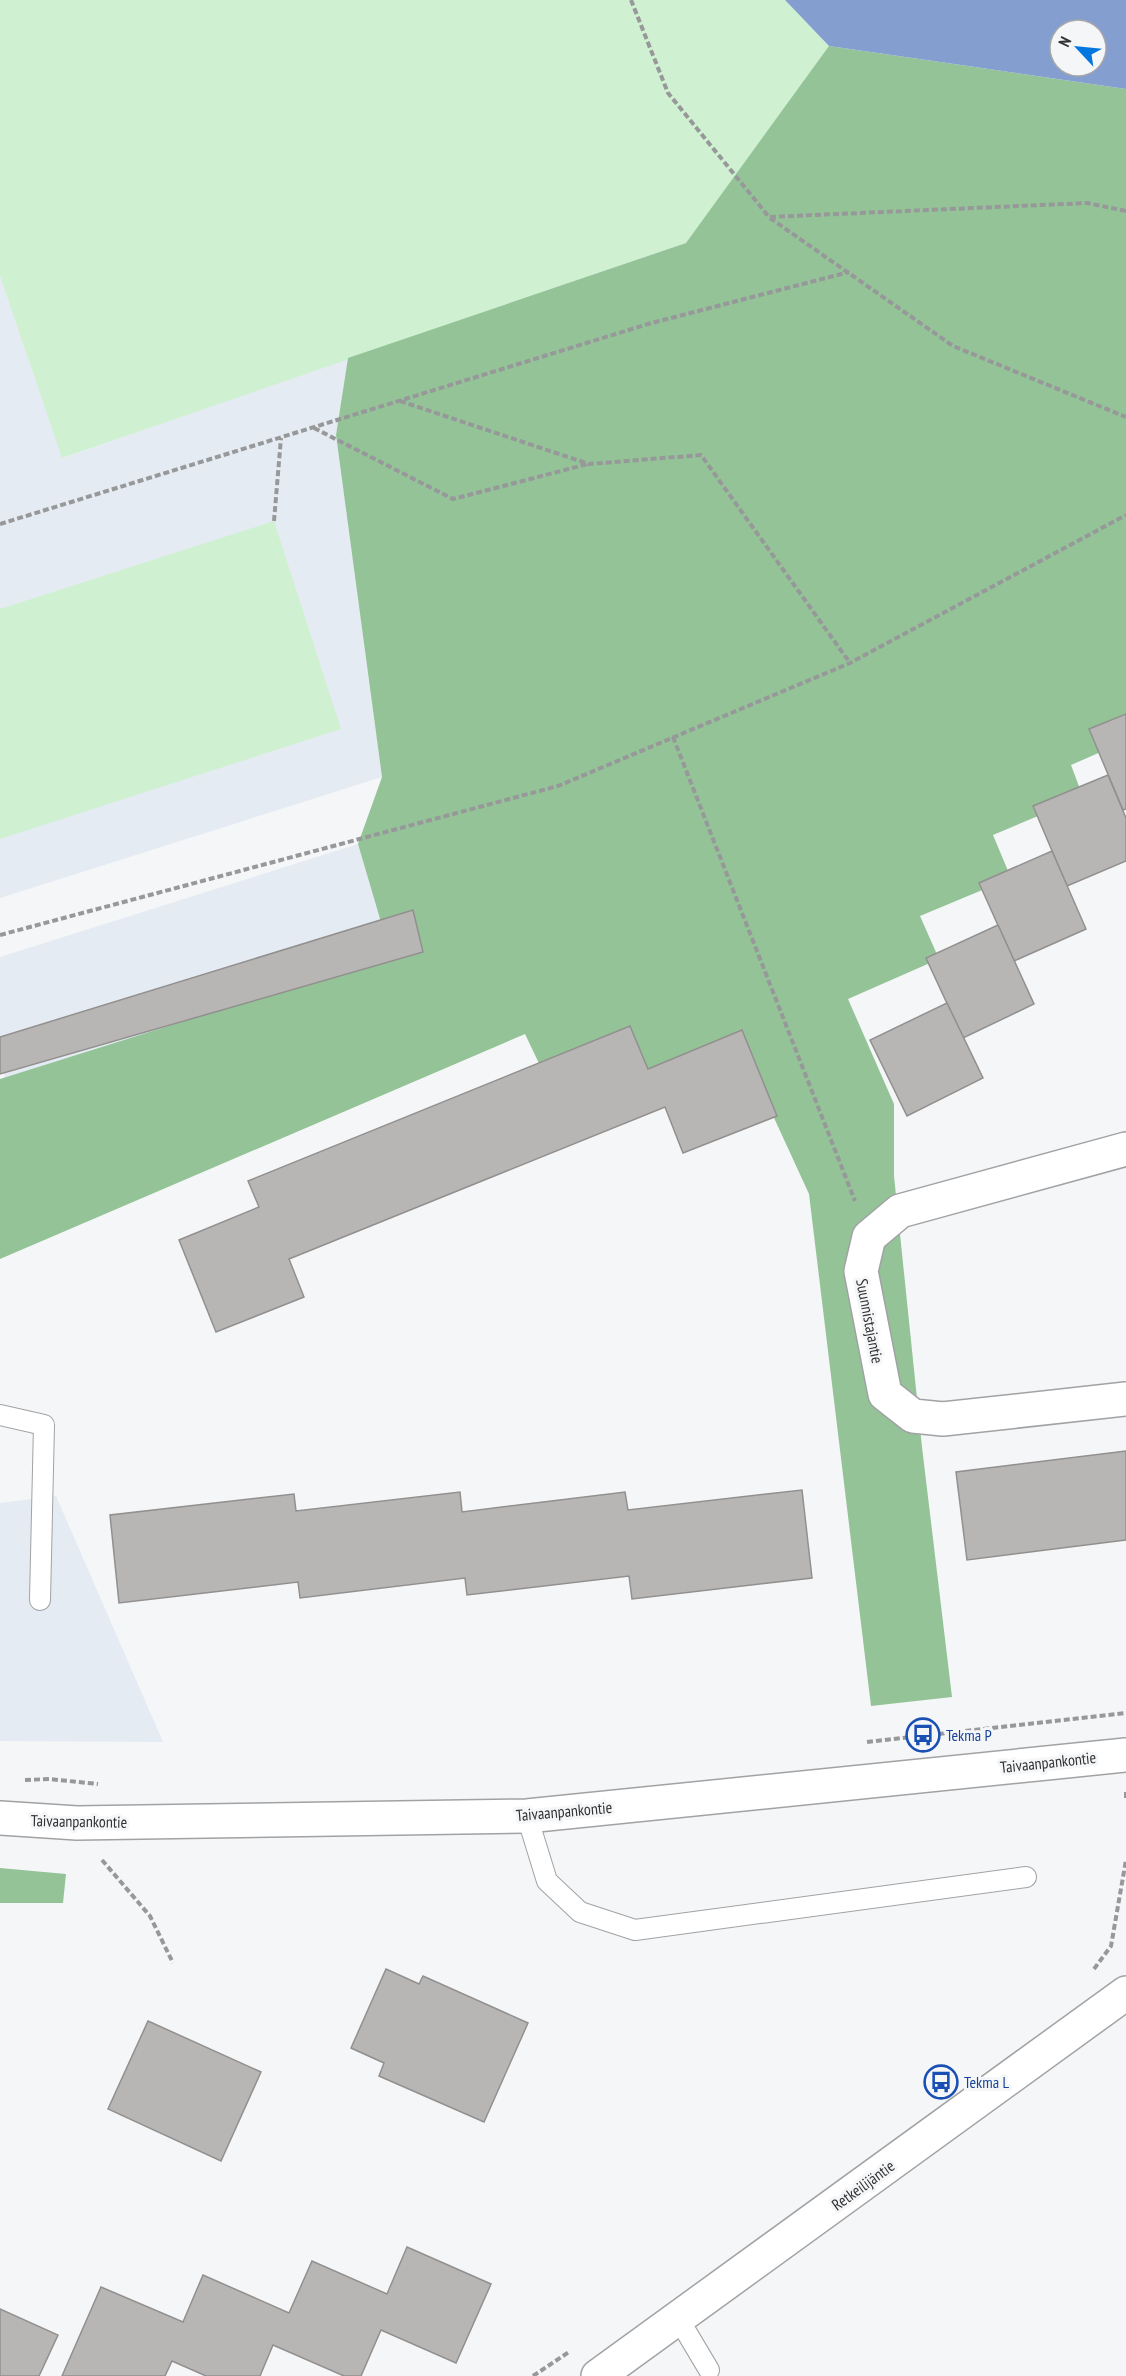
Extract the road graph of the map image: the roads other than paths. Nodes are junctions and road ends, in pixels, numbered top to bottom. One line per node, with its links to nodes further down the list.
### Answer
1 (1126, 1149): 2 (street, Suunnistajantie)
2 (1126, 1399)
3 (0, 1415): 4 (lane)
4 (40, 1600)
5 (1126, 1755): 6 (street, Taivaanpankontie)
6 (527, 1816): 7 (street, Taivaanpankontie); 8 (lane)
7 (0, 1818)
8 (1026, 1877)
9 (1126, 1993): 10 (street, Retkeilijäntie)
10 (678, 2318): 11 (lane); 12 (street, Retkeilijäntie)
11 (709, 2370)
12 (598, 2376)

